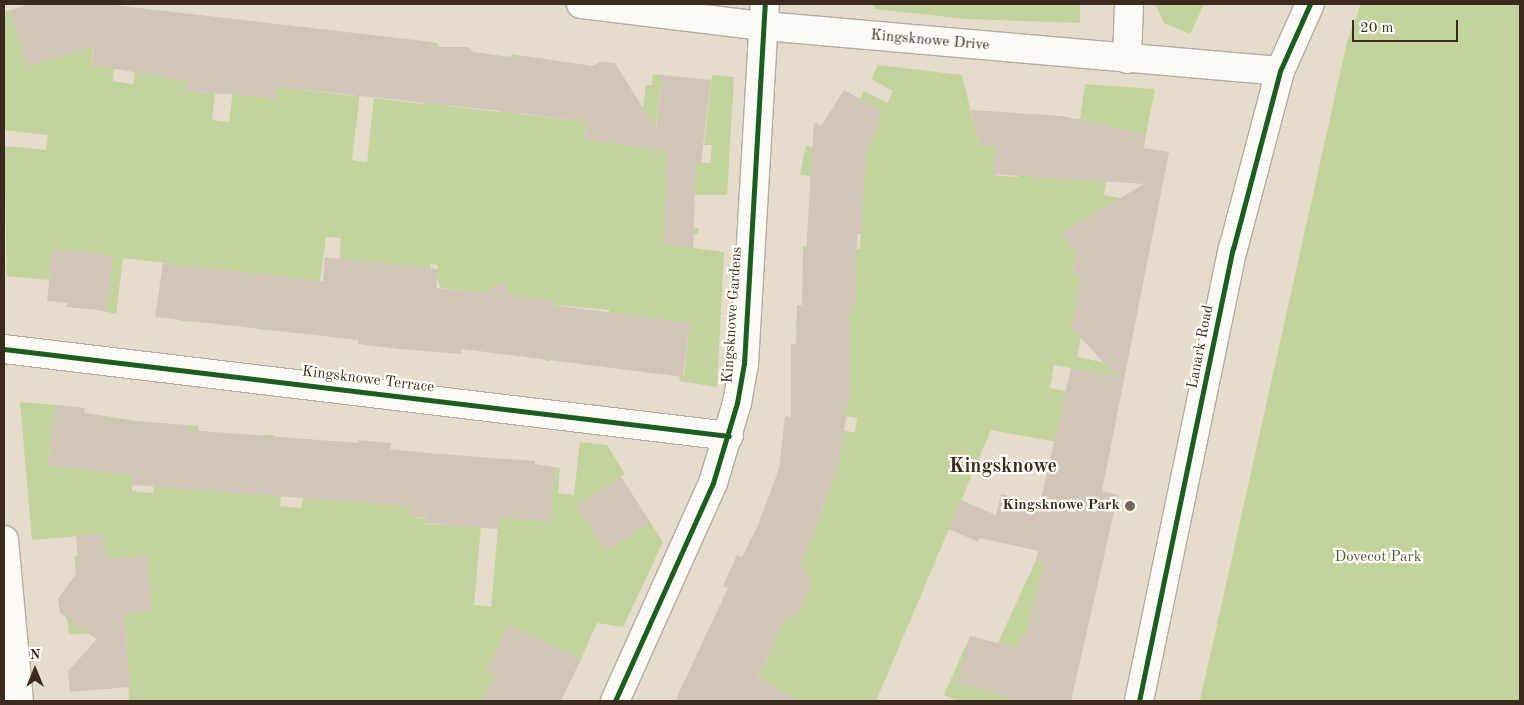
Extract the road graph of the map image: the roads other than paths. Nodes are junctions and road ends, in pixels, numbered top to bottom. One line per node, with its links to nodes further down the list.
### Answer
1 (581, 4): 4 (street, Kingsknowe Drive)
2 (1129, 4): 5 (street)
3 (1310, 4): 6 (street, Lanark Road)
4 (765, 15): 5 (street, Kingsknowe Drive); 8 (street, Kingsknowe Gardens)
5 (1127, 59): 6 (street, Kingsknowe Drive)
6 (1280, 71): 12 (street, Lanark Road)
7 (4, 349): 8 (street, Kingsknowe Terrace)
8 (729, 436): 11 (street, Kingsknowe Gardens)
9 (4, 540): 10 (street)
10 (19, 701)
11 (615, 701)
12 (1139, 701)

